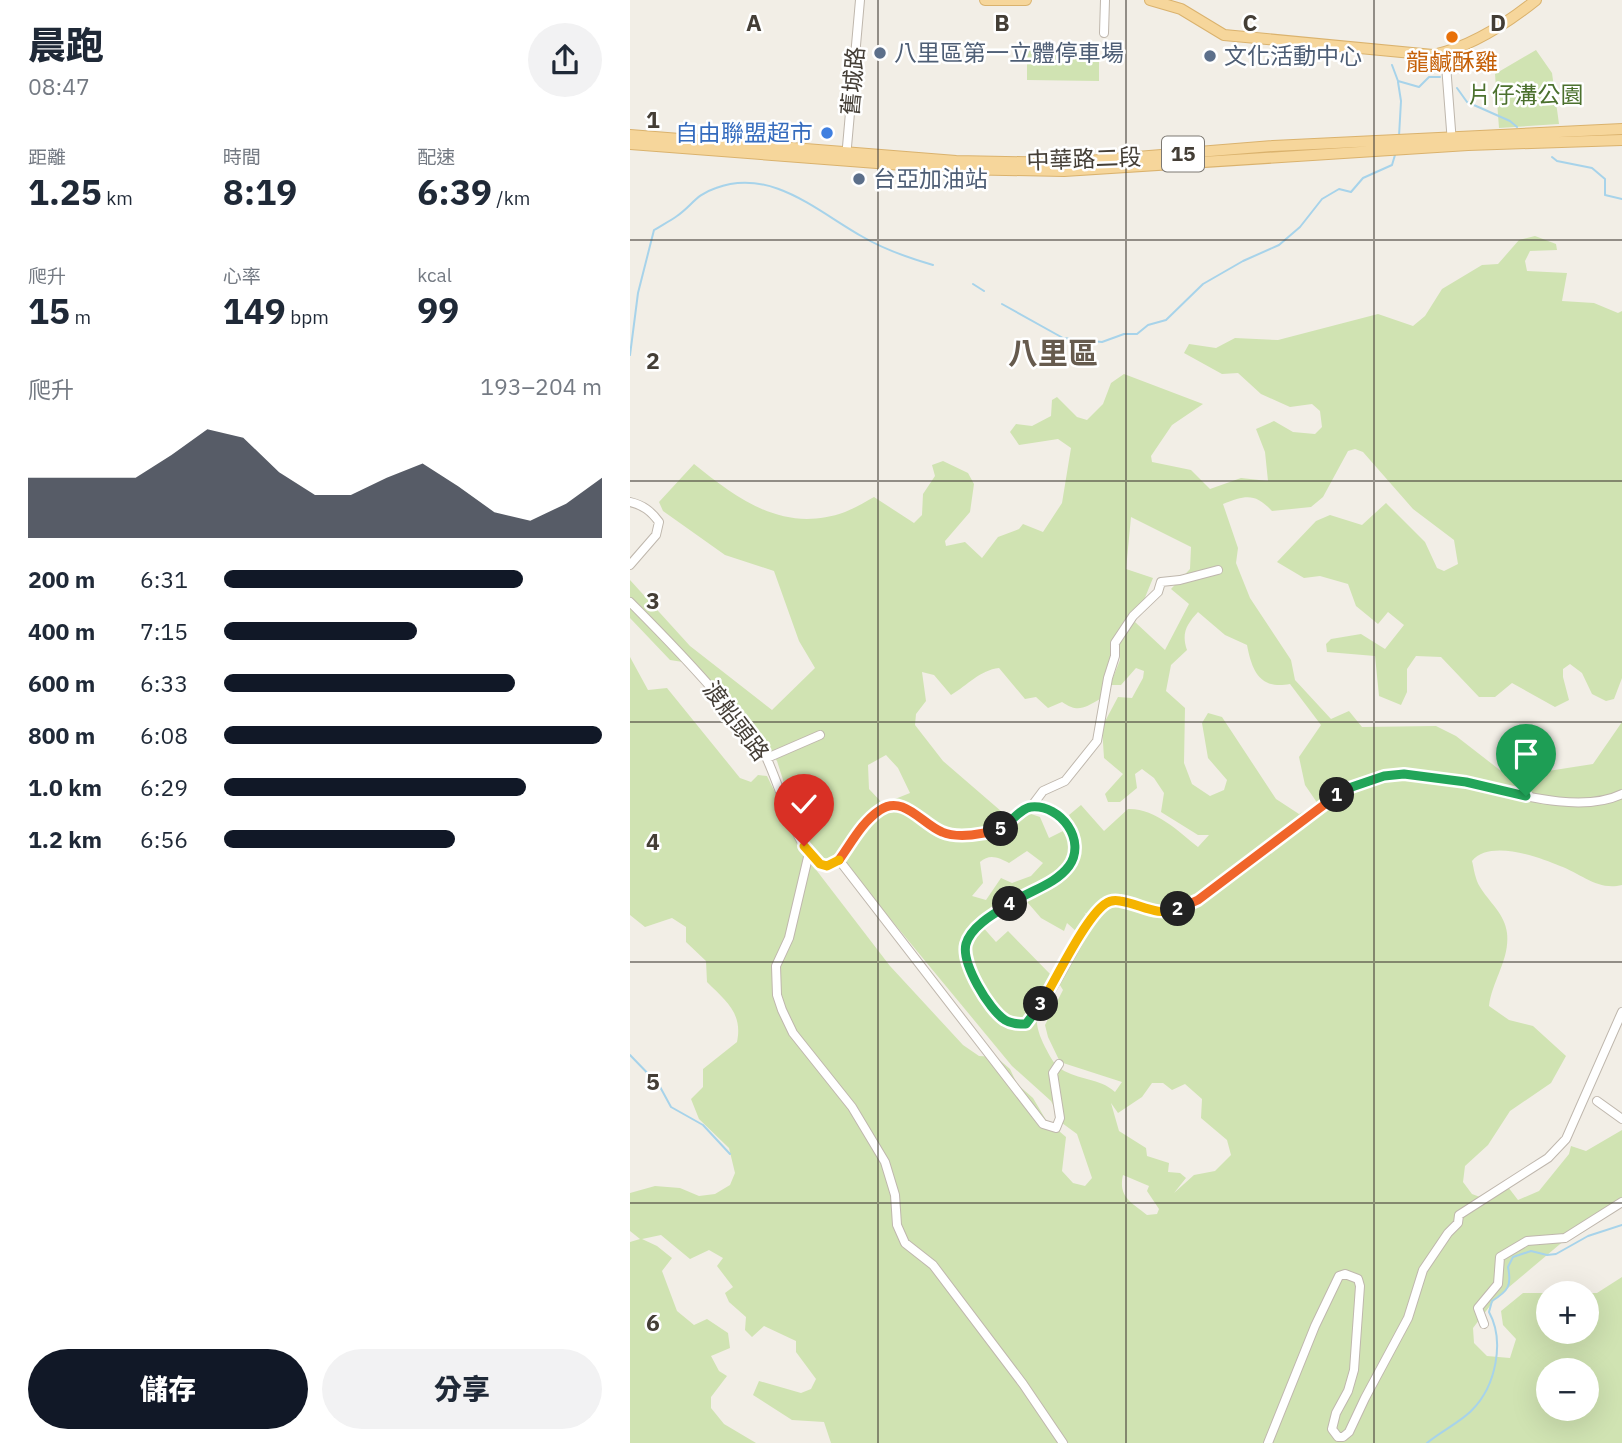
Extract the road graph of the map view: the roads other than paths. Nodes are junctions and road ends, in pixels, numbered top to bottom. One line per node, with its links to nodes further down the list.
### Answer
1 (860, 0): 15 (street, 舊城路)
2 (985, 0): 3 (main road)
3 (1026, 0)
4 (1105, 0): 7 (street)
5 (1150, 0): 8 (main road)
6 (1536, 0): 8 (main road)
7 (1104, 33)
8 (1445, 52): 13 (street)
9 (1622, 129): 11 (main road, 中華路二段 / 15)
10 (630, 135): 15 (main road, 中華路二段 / 15)
11 (1531, 138): 12 (main road, 中華路二段 / 15); 13 (main road, 中華路二段 / 15)
12 (1622, 140)
13 (1452, 142): 15 (main road, 中華路二段 / 15)
14 (630, 144): 15 (main road, 中華路二段 / 15)
15 (846, 158)
16 (630, 502): 17 (street)
17 (630, 565)
18 (1218, 570): 23 (street)
19 (630, 601): 21 (street, 渡船頭路)
20 (820, 736): 21 (street)
21 (767, 758): 24 (street, 渡船頭路)
22 (1622, 794): 23 (street)
23 (1031, 807): 25 (street)
24 (809, 853): 25 (street); 32 (street)
25 (839, 860): 27 (street)
26 (1622, 1012): 33 (street)
27 (1059, 1065)
28 (1597, 1101): 29 (street)
29 (1622, 1119)
30 (1622, 1202): 31 (street)
31 (1484, 1324)
32 (1063, 1443)
33 (1268, 1443)

